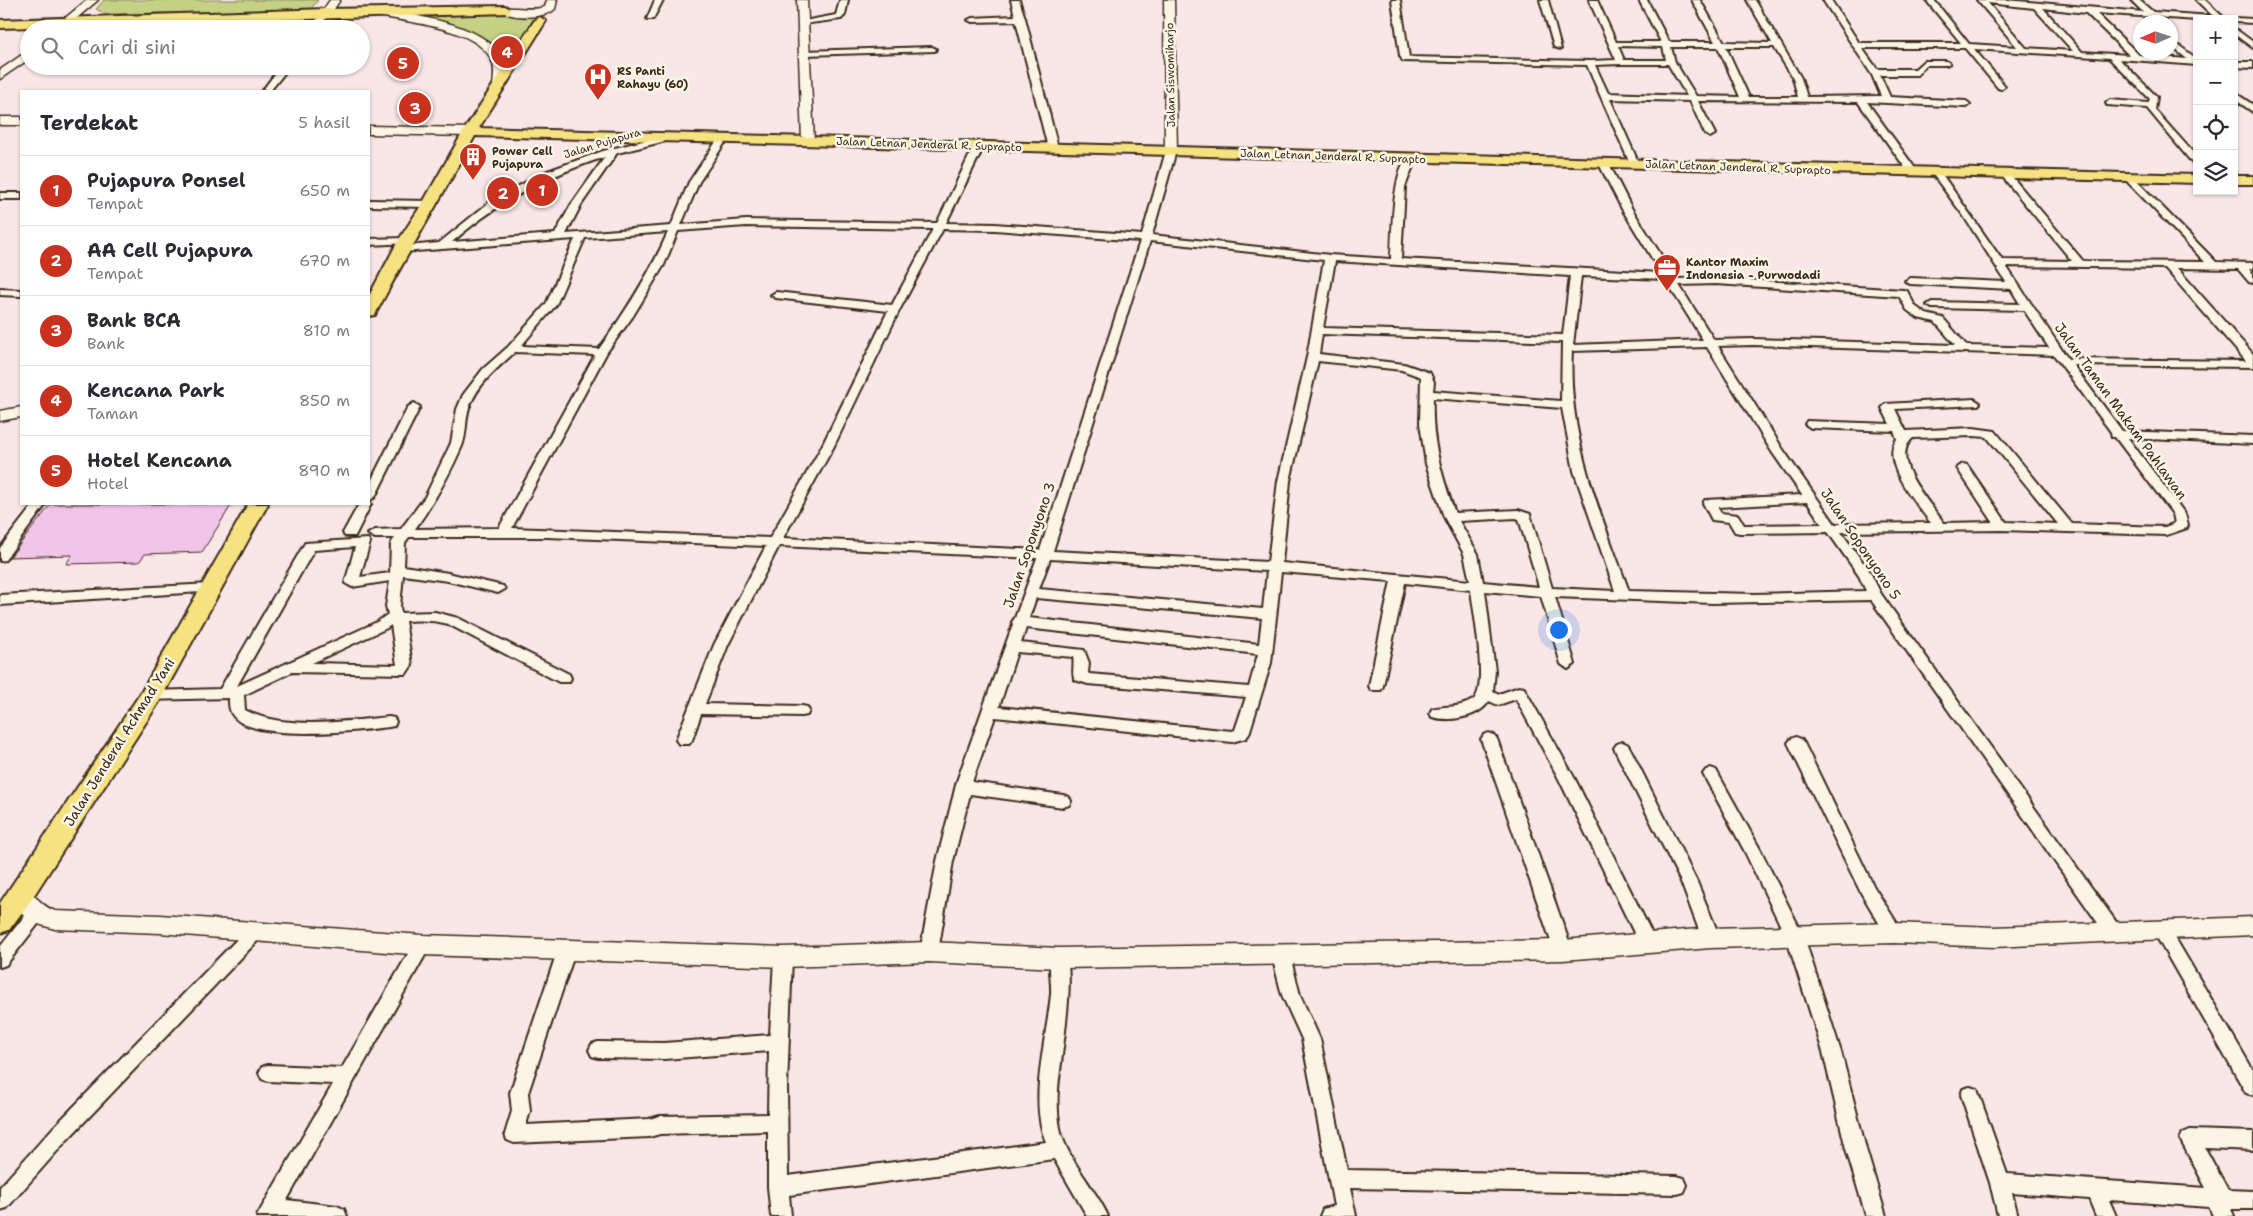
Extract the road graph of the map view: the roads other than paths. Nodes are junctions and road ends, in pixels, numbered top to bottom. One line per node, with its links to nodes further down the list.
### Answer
1 (93, 0): 34 (main road)
2 (335, 0): 26 (main road)
3 (659, 0): 30 (street)
4 (802, 0): 40 (main road)
5 (844, 0): 40 (street)
6 (1016, 0): 31 (street)
7 (1169, 0): 98 (main road, Jalan Siswomiharjo)
8 (1396, 0): 66 (street)
9 (1544, 0): 51 (street)
10 (1593, 0): 44 (street)
11 (1643, 0): 45 (street)
12 (1696, 0): 46 (street)
13 (1751, 0): 47 (street)
14 (1827, 0): 48 (street)
15 (1930, 0): 49 (street)
16 (1981, 0): 20 (street); 54 (street)
17 (2086, 0): 23 (street)
18 (2135, 0): 28 (street)
19 (2200, 0): 29 (street)
20 (2032, 4): 23 (street); 56 (street)
21 (550, 5): 25 (main road)
22 (505, 10): 24 (main road); 25 (main road)
23 (2092, 11): 27 (street); 57 (street)
24 (373, 12): 26 (main road); 74 (main road)
25 (535, 12): 74 (main road)
26 (326, 13): 35 (main road); 36 (street)
27 (2140, 15)
28 (2146, 15)
29 (2217, 15)
30 (650, 17)
31 (1021, 18): 37 (street); 96 (street)
32 (2178, 19): 33 (street)
33 (2193, 19)
34 (68, 20)
35 (172, 20)
36 (321, 20)
37 (972, 20)
38 (2238, 20): 39 (street)
39 (2253, 21)
40 (803, 22): 55 (main road)
41 (0, 24): 42 (main road)
42 (20, 24)
43 (2238, 33): 50 (street)
44 (1611, 44): 45 (street); 63 (street)
45 (1666, 44): 46 (street); 64 (street)
46 (1722, 44): 47 (street); 80 (street)
47 (1777, 45): 81 (street)
48 (1855, 45): 49 (street); 70 (street)
49 (1967, 46): 54 (street); 73 (street)
50 (2253, 46)
51 (1558, 47)
52 (2178, 47): 62 (street)
53 (932, 49): 55 (street)
54 (2024, 50): 56 (street)
55 (804, 53): 94 (main road)
56 (2081, 54): 58 (street)
57 (2133, 54)
58 (2112, 57): 59 (street); 85 (street)
59 (2133, 58)
60 (20, 60): 72 (main road)
61 (2166, 60): 65 (street)
62 (2194, 60)
63 (1620, 62): 64 (street); 66 (street)
64 (1670, 62): 78 (street)
65 (2193, 62)
66 (1590, 63): 76 (street)
67 (1946, 63): 70 (street)
68 (2238, 64): 69 (street)
69 (2253, 65)
70 (1873, 72): 79 (street)
71 (279, 75): 75 (street)
72 (0, 76)
73 (2001, 86)
74 (499, 88): 90 (main road)
75 (267, 90)
76 (1606, 96): 78 (street); 102 (street)
77 (2238, 98): 86 (street)
78 (1693, 99): 80 (street); 91 (street)
79 (1886, 99): 82 (street); 84 (street)
80 (1746, 100): 81 (street)
81 (1804, 100): 82 (street)
82 (1861, 100): 103 (street)
83 (2110, 103): 85 (street)
84 (1966, 104)
85 (2150, 106): 100 (street)
86 (2253, 109)
87 (0, 121): 88 (main road)
88 (20, 121)
89 (370, 130): 90 (main road)
90 (470, 132): 92 (main road, Jalan Letnan Jenderal R. Suprapto); 113 (main road)
91 (1710, 134)
92 (672, 137): 93 (main road, Jalan Letnan Jenderal R. Suprapto); 97 (street, Jalan Pujapura)
93 (723, 138): 94 (main road, Jalan Letnan Jenderal R. Suprapto); 115 (street)
94 (808, 141): 95 (main road, Jalan Letnan Jenderal R. Suprapto)
95 (980, 146): 96 (main road, Jalan Letnan Jenderal R. Suprapto); 114 (street)
96 (1053, 148): 98 (main road, Jalan Letnan Jenderal R. Suprapto)
97 (614, 151): 117 (street); 121 (street, Jalan Pujapura)
98 (1171, 151): 99 (main road, Jalan Letnan Jenderal R. Suprapto); 118 (street, Jalan Soponyono 3)
99 (1410, 158): 101 (main road, Jalan Letnan Jenderal R. Suprapto); 123 (street)
100 (2193, 159)
101 (1603, 162): 102 (main road, Jalan Letnan Jenderal R. Suprapto); 131 (street, Jalan Soponyono 5)
102 (1634, 164): 103 (main road, Jalan Letnan Jenderal R. Suprapto)
103 (1912, 171): 104 (main road, Jalan Letnan Jenderal R. Suprapto)
104 (1936, 172): 105 (main road, Jalan Letnan Jenderal R. Suprapto); 124 (street, Jalan Taman Makam Pahlawan)
105 (2005, 174): 106 (main road, Jalan Letnan Jenderal R. Suprapto); 125 (street)
106 (2128, 177): 107 (main road, Jalan Letnan Jenderal R. Suprapto); 128 (street)
107 (2193, 179)
108 (2238, 180): 109 (main road)
109 (2253, 180)
110 (0, 196): 111 (street)
111 (20, 196)
112 (370, 203): 113 (street)
113 (430, 204): 120 (main road)
114 (940, 226): 115 (street); 118 (street); 142 (street)
115 (675, 228): 116 (street); 148 (street)
116 (581, 236): 117 (street); 147 (street)
117 (560, 237): 121 (street)
118 (1146, 238): 122 (street); 178 (street, Jalan Soponyono 3)
119 (370, 242): 120 (street)
120 (404, 245): 121 (street); 137 (main road)
121 (444, 245)
122 (1330, 258): 123 (street); 143 (street)
123 (1396, 261): 130 (street)
124 (1998, 263): 125 (street); 134 (street, Jalan Taman Makam Pahlawan)
125 (2081, 265): 127 (street)
126 (2240, 265): 128 (street); 129 (street); 132 (street)
127 (2169, 266): 128 (street); 151 (street)
128 (2213, 266)
129 (2253, 266)
130 (1576, 273): 131 (street); 144 (street)
131 (1672, 279): 145 (street, Jalan Soponyono 5); 146 (street)
132 (2253, 280)
133 (1910, 281): 134 (street)
134 (2014, 286): 141 (street, Jalan Taman Makam Pahlawan)
135 (0, 292): 136 (street)
136 (20, 292)
137 (373, 294): 140 (main road)
138 (776, 294): 142 (street)
139 (1932, 305): 141 (street)
140 (370, 307)
141 (2027, 307): 150 (street, Jalan Taman Makam Pahlawan)
142 (895, 309): 177 (street)
143 (1317, 330): 144 (street); 149 (street)
144 (1569, 343): 145 (street); 154 (street)
145 (1710, 343): 146 (street); 164 (street, Jalan Soponyono 5)
146 (1963, 348): 150 (street)
147 (512, 349): 148 (street); 174 (street)
148 (602, 352): 175 (street)
149 (1313, 357): 152 (street); 180 (street)
150 (2060, 357): 151 (street); 160 (street, Jalan Taman Makam Pahlawan)
151 (2253, 362)
152 (1428, 394): 154 (street); 168 (street)
153 (1974, 403): 159 (street)
154 (1568, 405): 188 (street)
155 (414, 407): 163 (street)
156 (20, 412): 157 (main road)
157 (0, 416)
158 (1811, 424): 159 (street)
159 (1901, 433): 169 (street); 172 (street)
160 (2116, 434): 161 (street); 172 (street, Jalan Taman Makam Pahlawan)
161 (2253, 440)
162 (1963, 468): 170 (street)
163 (372, 484)
164 (1810, 498): 171 (street, Jalan Soponyono 5); 171 (street, Jalan Taman Makam Pahlawan)
165 (39, 505): 179 (street)
166 (257, 505): 184 (main road, Jalan Jenderal Achmad Yani)
167 (364, 505): 173 (street)
168 (1450, 517): 183 (street); 186 (street)
169 (1940, 526): 170 (street, Jalan Taman Makam Pahlawan); 171 (street, Jalan Taman Makam Pahlawan)
170 (2002, 526): 172 (street, Jalan Taman Makam Pahlawan)
171 (1830, 527): 189 (street, Jalan Soponyono 5)
172 (2068, 528)
173 (350, 533)
174 (406, 533): 175 (street); 176 (street); 181 (street)
175 (503, 533): 177 (street)
176 (375, 534)
177 (775, 541): 178 (street); 204 (street)
178 (1045, 554): 180 (street); 187 (street, Jalan Soponyono 3)
179 (0, 557)
180 (1273, 567): 182 (street); 191 (street)
181 (396, 572): 185 (street); 192 (street); 200 (street)
182 (1399, 577): 183 (street); 199 (street)
183 (1477, 584): 186 (street); 201 (street)
184 (211, 588): 190 (street); 203 (main road, Jalan Jenderal Achmad Yani)
185 (498, 589)
186 (1547, 592): 188 (street); 196 (street)
187 (1030, 593): 191 (street); 193 (street, Jalan Soponyono 3)
188 (1623, 595): 189 (street)
189 (1875, 595): 221 (street, Jalan Soponyono 5)
190 (0, 600)
191 (1269, 614): 195 (street)
192 (396, 616): 197 (street); 197 (street); 198 (street)
193 (1019, 622): 194 (street, Jalan Soponyono 3); 195 (street)
194 (1011, 647): 202 (street); 206 (street, Jalan Soponyono 3)
195 (1266, 650): 202 (street)
196 (1568, 664)
197 (289, 668): 200 (street)
198 (564, 678)
199 (1376, 686)
200 (231, 693): 203 (street); 208 (street)
201 (1485, 693): 207 (street); 226 (street)
202 (1254, 694): 206 (street)
203 (151, 696): 216 (main road, Jalan Jenderal Achmad Yani)
204 (695, 709): 205 (street); 210 (street)
205 (802, 711)
206 (989, 711): 214 (street, Jalan Soponyono 3)
207 (1436, 714)
208 (389, 722)
209 (1489, 739): 228 (street)
210 (684, 740)
211 (1796, 743): 223 (street)
212 (1622, 748): 225 (street)
213 (1712, 774): 224 (street)
214 (964, 787): 215 (street); 230 (street, Jalan Soponyono 3)
215 (1063, 801)
216 (20, 896): 217 (main road); 218 (main road, Jalan Jenderal Achmad Yani)
217 (36, 914): 222 (main road); 234 (street)
218 (0, 922)
219 (2253, 926): 220 (main road)
220 (2161, 929): 221 (main road); 239 (street)
221 (2113, 931): 223 (main road)
222 (256, 932): 227 (main road); 250 (street)
223 (1894, 932): 224 (main road)
224 (1795, 937): 225 (main road); 257 (street)
225 (1711, 938): 226 (main road)
226 (1647, 942): 228 (main road)
227 (422, 945): 229 (main road); 238 (street)
228 (1563, 950): 231 (main road)
229 (566, 952): 232 (main road); 241 (street)
230 (929, 952): 232 (main road); 233 (main road)
231 (1281, 956): 233 (main road); 244 (street)
232 (783, 958): 235 (street)
233 (1059, 958): 243 (street)
234 (0, 960)
235 (778, 1042): 236 (street); 241 (street)
236 (598, 1050)
237 (268, 1073): 238 (street)
238 (346, 1076): 252 (street)
239 (2253, 1087)
240 (1970, 1095): 245 (street)
241 (777, 1122): 247 (street)
242 (2253, 1141): 251 (street)
243 (1059, 1149): 247 (street); 255 (street)
244 (1337, 1179): 246 (street); 256 (street)
245 (2000, 1183): 248 (street); 258 (street)
246 (1677, 1184)
247 (778, 1188): 254 (street)
248 (2095, 1191): 251 (street); 259 (street)
249 (2253, 1200): 251 (street)
250 (0, 1201)
251 (2220, 1205)
252 (270, 1212): 253 (street)
253 (337, 1216)
254 (781, 1216)
255 (1098, 1216)
256 (1340, 1216)
257 (1876, 1216)
258 (2008, 1216)
259 (2106, 1216)

